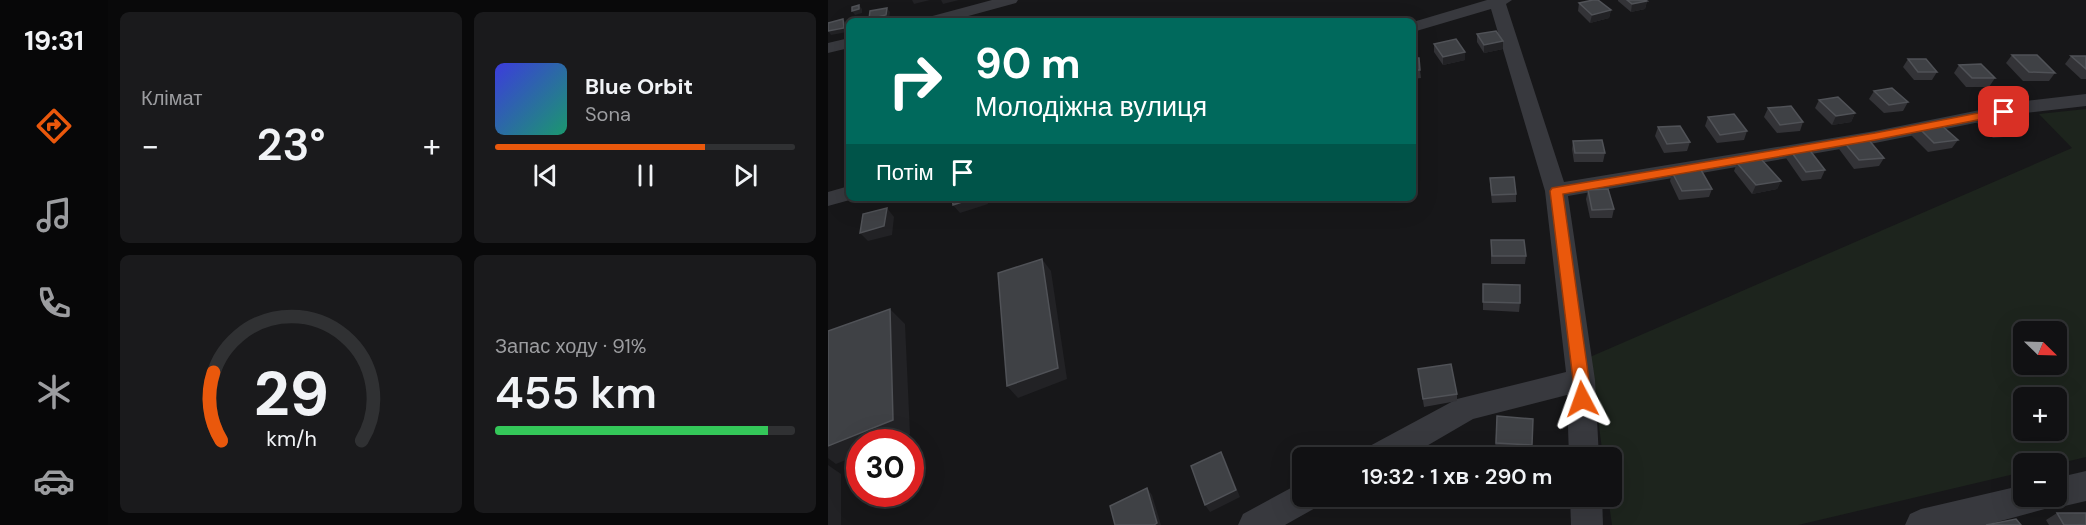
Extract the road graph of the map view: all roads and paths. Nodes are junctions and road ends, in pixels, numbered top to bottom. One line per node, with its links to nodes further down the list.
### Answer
1 (1010, 0): 3 (street)
2 (1500, 1): 4 (street); 8 (street)
3 (942, 18)
4 (1416, 26)
5 (846, 44): 6 (street)
6 (828, 48)
7 (2086, 100): 8 (street)
8 (1556, 191): 11 (street)
9 (846, 194): 10 (street)
10 (828, 199)
11 (1581, 380): 12 (street); 13 (street)
12 (1397, 447)
13 (1584, 447)
14 (2086, 486): 15 (street)
15 (2067, 490)
16 (2013, 503): 21 (street)
17 (1292, 504): 19 (street)
18 (1586, 507): 20 (street)
19 (1254, 525)
20 (1587, 525)
21 (1921, 525)

